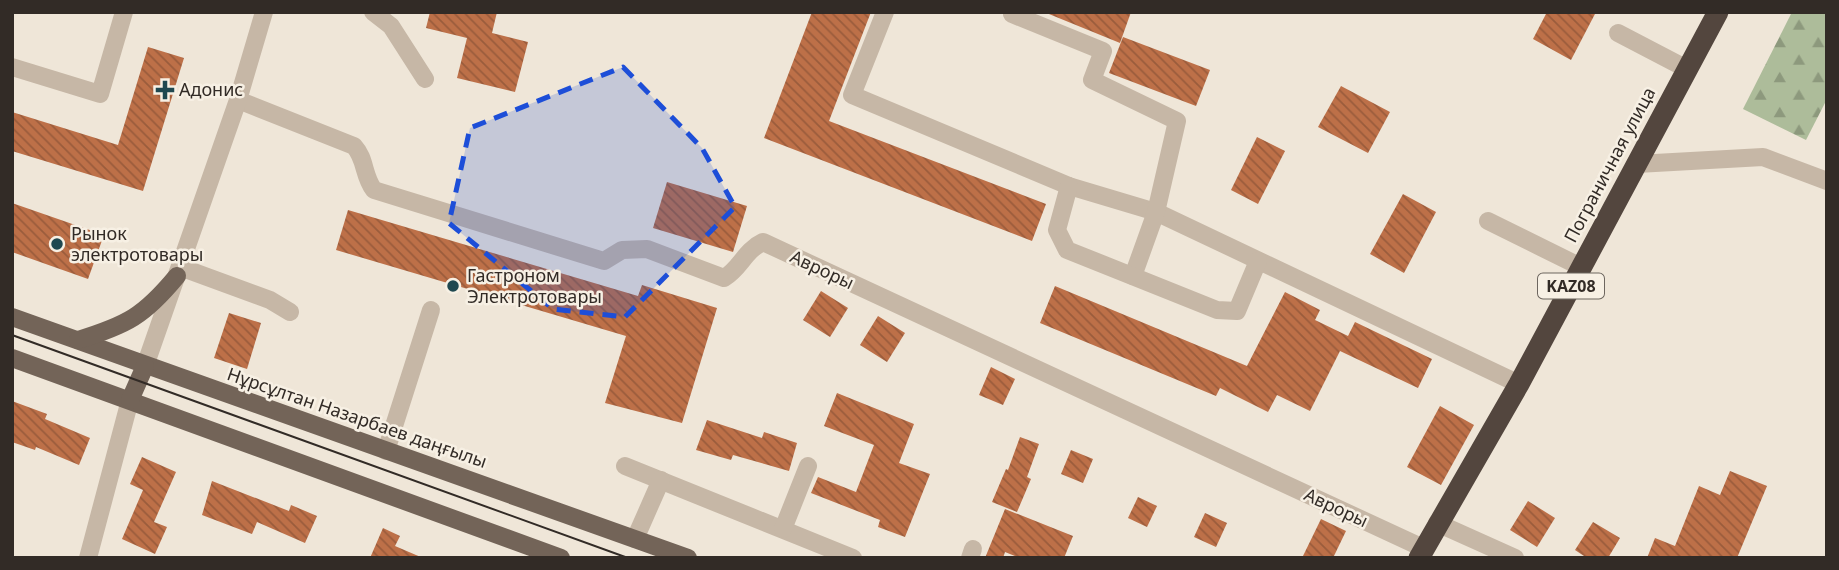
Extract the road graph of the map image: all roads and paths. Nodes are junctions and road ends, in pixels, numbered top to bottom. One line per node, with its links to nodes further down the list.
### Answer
1 (124, 12): 8 (street)
2 (373, 12): 10 (street)
3 (886, 12): 14 (street)
4 (1013, 12): 15 (street)
5 (1718, 12): 9 (highway, Пограничная улица / KAZ08)
6 (263, 13): 11 (street)
7 (1618, 33): 9 (street)
8 (12, 67)
9 (1687, 69): 12 (highway, Пограничная улица / KAZ08)
10 (425, 79)
11 (238, 100): 19 (street); 36 (street, Авроры)
12 (1637, 164): 13 (street); 18 (highway, Пограничная улица / KAZ08)
13 (1827, 181)
14 (1069, 186): 15 (street); 20 (street)
15 (1156, 212): 17 (street); 20 (street)
16 (1488, 221): 18 (street)
17 (1258, 261): 20 (street); 27 (street)
18 (1581, 267): 27 (highway, Пограничная улица / KAZ08)
19 (178, 271): 22 (street); 24 (main road); 26 (street)
20 (1133, 276)
21 (431, 310): 29 (street)
22 (290, 312)
23 (12, 317): 24 (main road, Нұрсұлтан Назарбаев даңғылы)
24 (78, 340): 26 (main road, Нұрсұлтан Назарбаев даңғылы)
25 (12, 358): 28 (main road)
26 (145, 366): 28 (main road); 29 (main road, Нұрсұлтан Назарбаев даңғылы)
27 (1519, 384): 33 (highway, Пограничная улица / KAZ08)
28 (130, 400): 37 (street); 38 (main road)
29 (386, 451): 35 (main road, Нұрсұлтан Назарбаев даңғылы)
30 (625, 466): 32 (street)
31 (808, 466): 34 (street)
32 (661, 480): 34 (street); 35 (street)
33 (1437, 523): 36 (highway, Пограничная улица / KAZ08); 41 (street)
34 (783, 529): 40 (street)
35 (635, 539): 39 (main road, Нұрсұлтан Назарбаев даңғылы)
36 (1421, 553)
37 (88, 558)
38 (561, 558)
39 (688, 558)
40 (853, 558)
41 (1515, 558)

